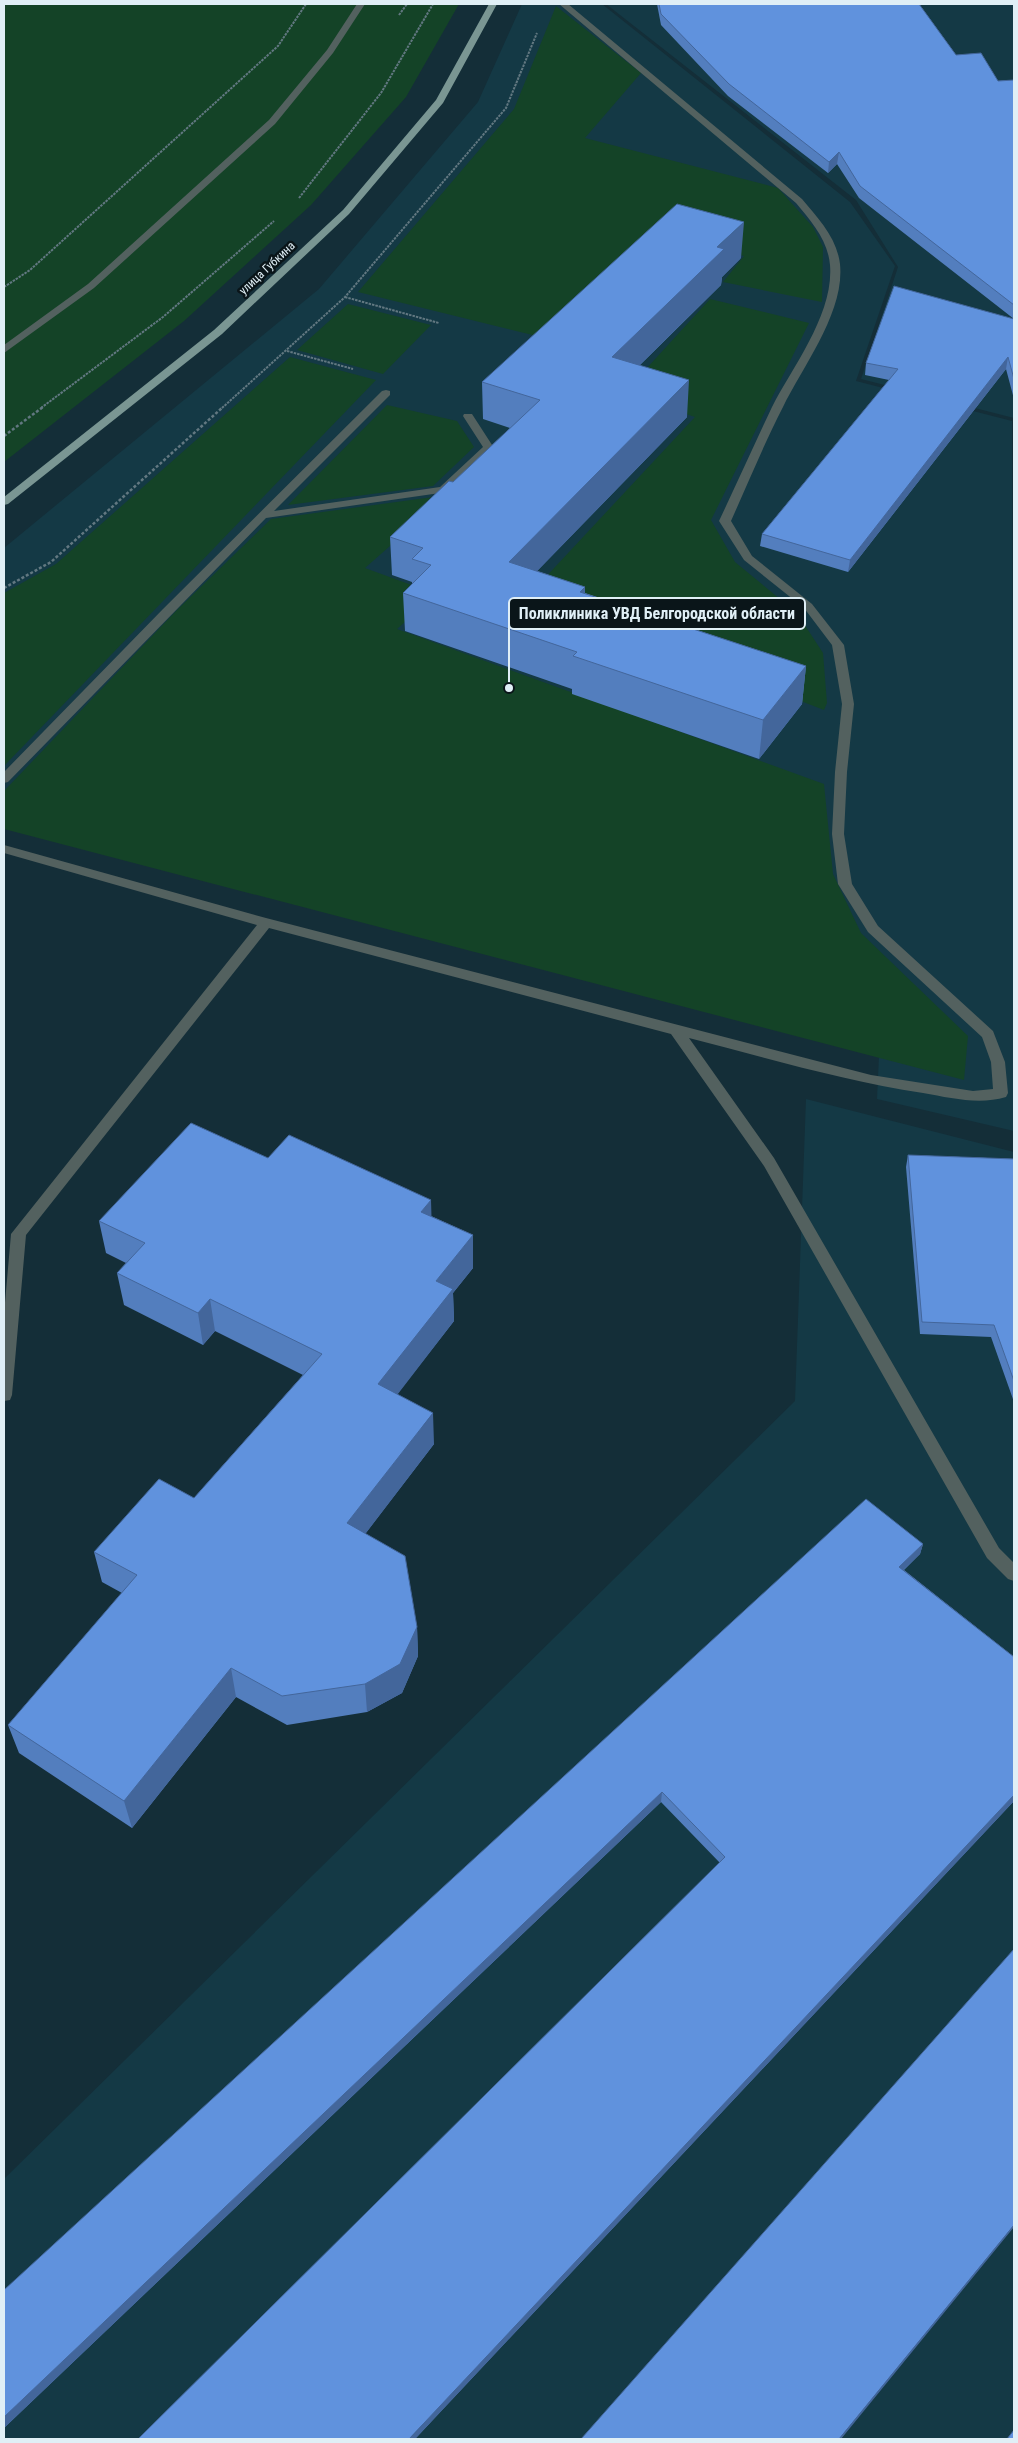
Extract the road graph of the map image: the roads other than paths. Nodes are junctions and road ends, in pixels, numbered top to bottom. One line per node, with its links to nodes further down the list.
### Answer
1 (361, 4): 4 (lane)
2 (493, 4): 7 (main road, улица Губкина)
3 (563, 4): 12 (lane)
4 (4, 350)
5 (386, 393): 8 (lane)
6 (468, 416): 8 (lane)
7 (4, 502)
8 (266, 515): 9 (lane)
9 (4, 779)
10 (4, 850): 11 (lane)
11 (266, 922): 12 (lane); 13 (lane)
12 (676, 1030): 14 (lane)
13 (4, 1395)
14 (1014, 1574)

